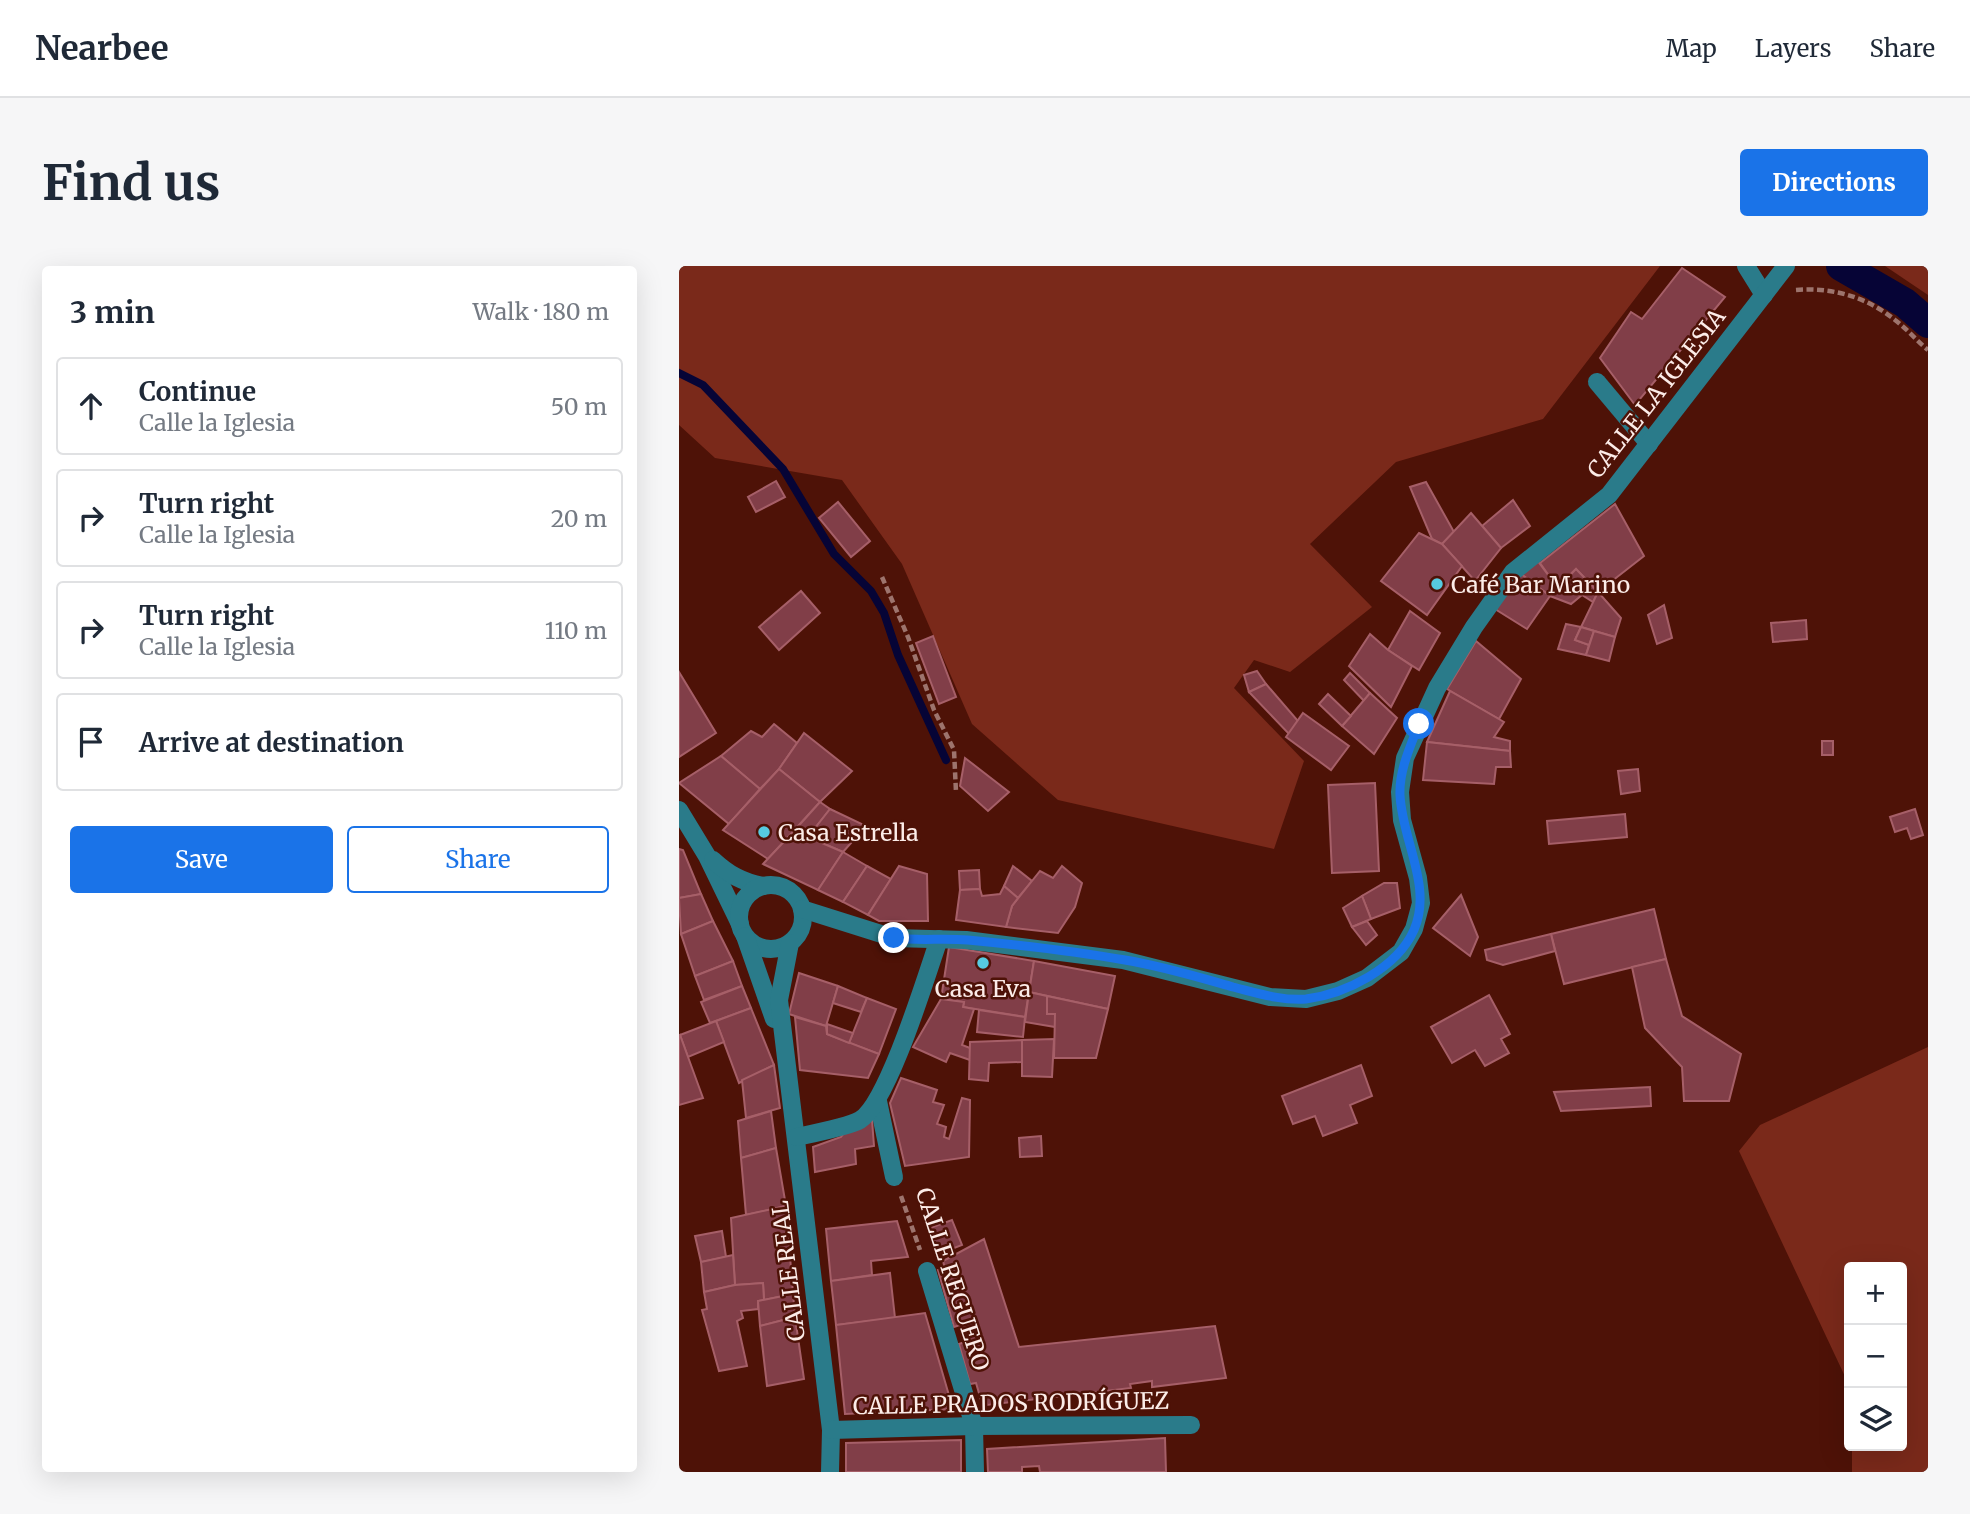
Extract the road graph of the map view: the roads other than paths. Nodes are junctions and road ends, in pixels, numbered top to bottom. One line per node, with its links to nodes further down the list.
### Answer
1 (1746, 266): 3 (street)
2 (1786, 266): 3 (street, CALLE LA IGLESIA)
3 (1764, 295): 5 (street, CALLE LA IGLESIA)
4 (1597, 382): 5 (street)
5 (1649, 444): 12 (street, CALLE LA IGLESIA)
6 (679, 810): 7 (street, CALLE REAL)
7 (684, 827): 8 (street, CALLE REAL)
8 (707, 856): 9 (street, CALLE REAL); 11 (street, CALLE REAL)
9 (763, 886): 10 (street); 11 (street)
10 (802, 909): 12 (street, CALLE LA IGLESIA); 13 (street)
11 (743, 931): 13 (street); 14 (street, CALLE REAL)
12 (939, 939): 15 (street)
13 (790, 943): 14 (street, CALLE REAL)
14 (788, 1066): 16 (street, CALLE REAL)
15 (878, 1101): 16 (street); 17 (street, CALLE REGUERO)
16 (797, 1137): 21 (street, CALLE REAL)
17 (894, 1177)
18 (927, 1271): 20 (street, CALLE REGUERO)
19 (1191, 1425): 20 (street, CALLE PRADOS RODRÍGUEZ)
20 (974, 1426): 21 (street, CALLE PRADOS RODRÍGUEZ); 23 (street, CALLE REGUERO)
21 (831, 1430): 22 (street, CALLE REAL)
22 (830, 1472)
23 (975, 1472)

